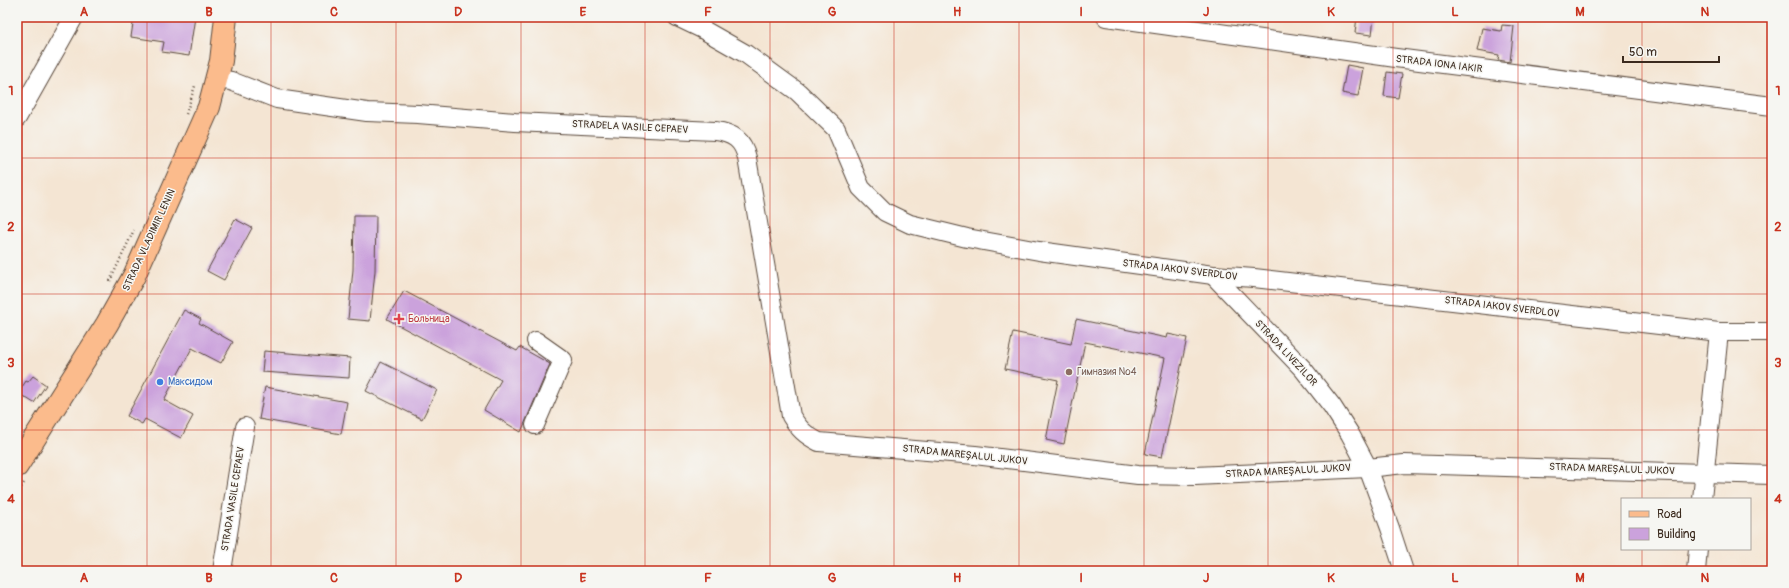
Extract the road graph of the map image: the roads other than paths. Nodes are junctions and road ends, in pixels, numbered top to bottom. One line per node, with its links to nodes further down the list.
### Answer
1 (74, 17): 7 (street)
2 (226, 17): 5 (main road, STRADA VLADIMIR LENIN)
3 (677, 17): 8 (street, STRADA IAKOV SVERDLOV)
4 (1106, 17): 6 (street, STRADA IONA IAKIR)
5 (207, 81): 14 (street, STRADELA VASILE CEPAEV); 15 (main road, STRADA VLADIMIR LENIN)
6 (1772, 106)
7 (17, 118)
8 (1213, 276): 9 (street, STRADA IAKOV SVERDLOV); 16 (street, STRADA LIVEZILOR)
9 (1719, 332): 10 (street, STRADA IAKOV SVERDLOV); 17 (street)
10 (1772, 332)
11 (536, 341): 12 (street)
12 (535, 426)
13 (245, 427): 21 (street, STRADA VASILE CEPAEV)
14 (806, 436): 16 (street, STRADA MAREȘALUL JUKOV)
15 (17, 466)
16 (1368, 468): 17 (street, STRADA MAREȘALUL JUKOV); 22 (street, STRADA LIVEZILOR)
17 (1705, 472): 18 (street, STRADA MAREȘALUL JUKOV); 19 (street)
18 (1772, 475)
19 (1702, 498)
20 (1698, 550): 23 (street)
21 (222, 571)
22 (1404, 571)
23 (1696, 571)

